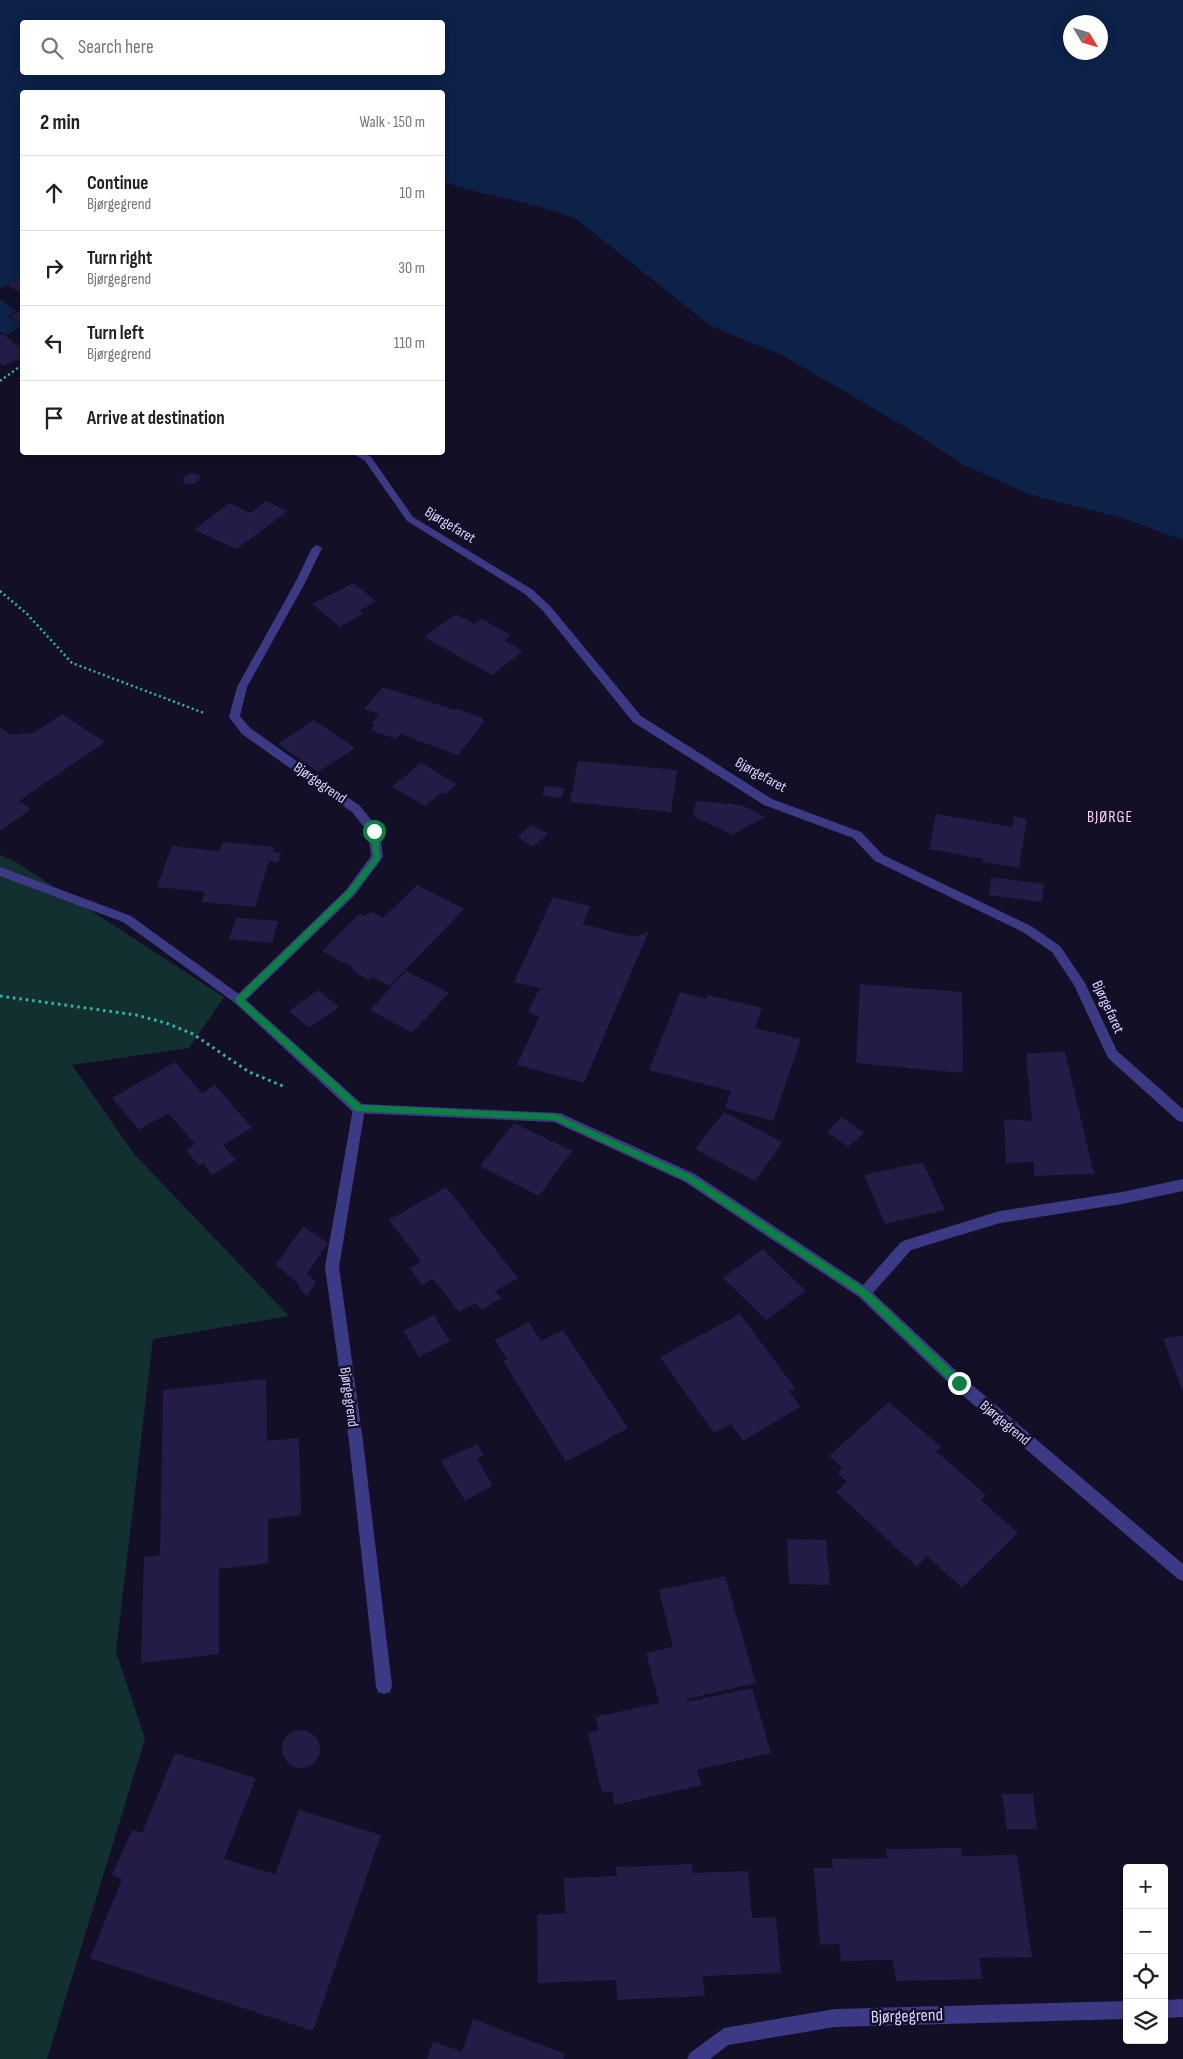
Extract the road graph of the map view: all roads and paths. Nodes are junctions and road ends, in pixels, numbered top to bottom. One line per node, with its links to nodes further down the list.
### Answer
1 (20, 366): 2 (path)
2 (0, 381)
3 (361, 455): 12 (street, Bjørgefaret)
4 (317, 548): 6 (street)
5 (0, 591): 6 (path)
6 (234, 717): 9 (street, Bjørgegrend)
7 (0, 870): 9 (street)
8 (0, 996): 10 (path)
9 (239, 1000): 11 (street)
10 (288, 1090)
11 (359, 1109): 14 (street, Bjørgegrend); 16 (street, Bjørgegrend)
12 (1183, 1117)
13 (1183, 1185): 14 (street)
14 (864, 1293): 15 (street, Bjørgegrend)
15 (1183, 1574)
16 (384, 1686)
17 (1183, 2008): 18 (street)
18 (1168, 2009)
19 (1123, 2010): 20 (street, Bjørgegrend)
20 (696, 2059)

